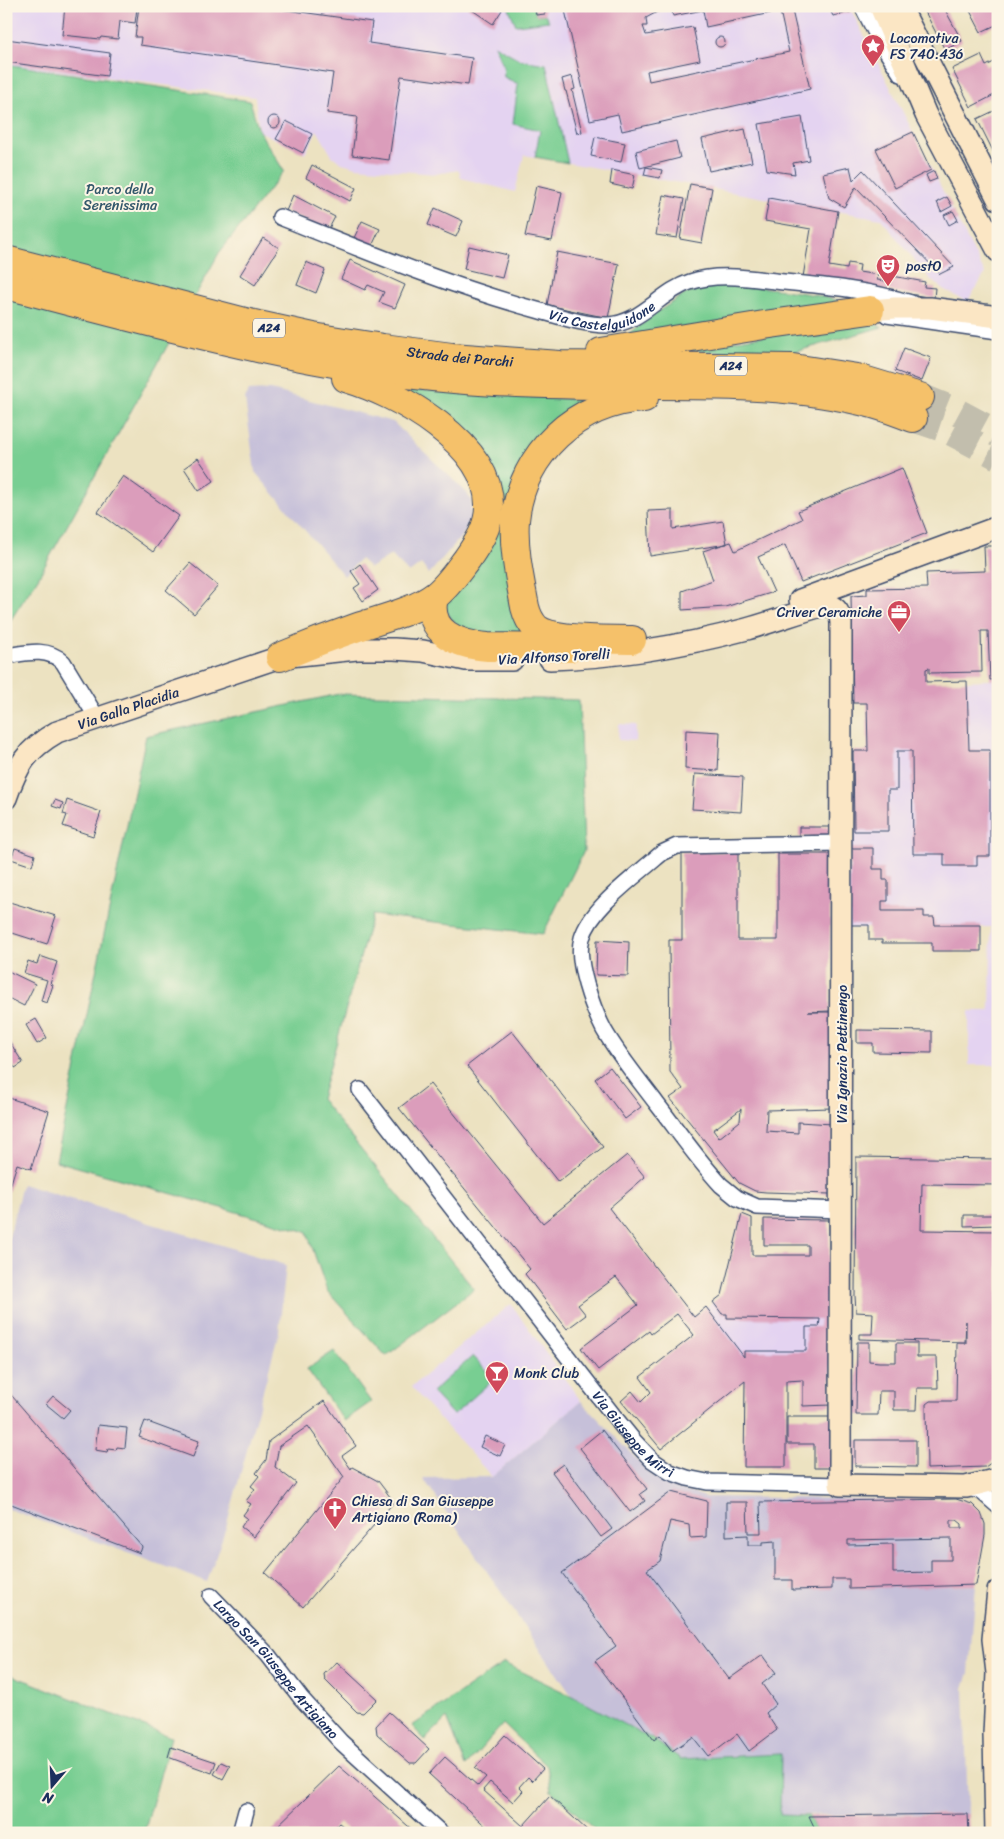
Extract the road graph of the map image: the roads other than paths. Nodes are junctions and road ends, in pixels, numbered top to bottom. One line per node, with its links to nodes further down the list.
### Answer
1 (862, 6): 4 (street)
2 (880, 6): 4 (main road)
3 (900, 6): 5 (main road)
4 (926, 115): 7 (main road)
5 (998, 198)
6 (280, 217): 11 (street, Via Castelguidone)
7 (992, 225): 8 (main road)
8 (998, 251)
9 (6, 260): 17 (highway, Strada dei Parchi / A24)
10 (6, 285): 16 (highway, Strada dei Parchi / A24)
11 (835, 287): 12 (street, Via Castelguidone); 13 (street)
12 (930, 308): 13 (main road); 14 (main road)
13 (870, 310): 15 (street); 17 (highway)
14 (998, 317)
15 (998, 331)
16 (247, 346): 18 (highway, Strada dei Parchi / A24); 21 (highway)
17 (538, 363): 18 (highway, Strada dei Parchi / A24)
18 (772, 388): 23 (highway)
19 (998, 527): 20 (main road)
20 (862, 577): 22 (main road, Via Ignazio Pettinengo); 23 (main road)
21 (434, 597): 23 (highway); 25 (highway)
22 (841, 622): 25 (main road, Via Alfonso Torelli); 28 (main road, Via Ignazio Pettinengo)
23 (632, 640)
24 (6, 656): 26 (street)
25 (280, 657): 26 (main road, Via Galla Placidia)
26 (96, 718): 27 (main road, Via Galla Placidia)
27 (6, 798)
28 (842, 843): 30 (main road, Via Ignazio Pettinengo); 30 (street)
29 (360, 1090): 32 (street, Via Giuseppe Mirri)
30 (841, 1210): 32 (main road, Via Ignazio Pettinengo)
31 (998, 1479): 33 (main road, Via Giuseppe Mirri)
32 (840, 1485): 33 (main road, Via Giuseppe Mirri)
33 (966, 1487): 34 (street, Via Giuseppe Mirri)
34 (998, 1506)
35 (998, 1591): 37 (main road)
36 (212, 1596): 39 (street, Largo San Giuseppe Artigiano)
37 (997, 1672): 41 (main road)
38 (246, 1811): 40 (street)
39 (438, 1832)
40 (240, 1833)
41 (996, 1833)

